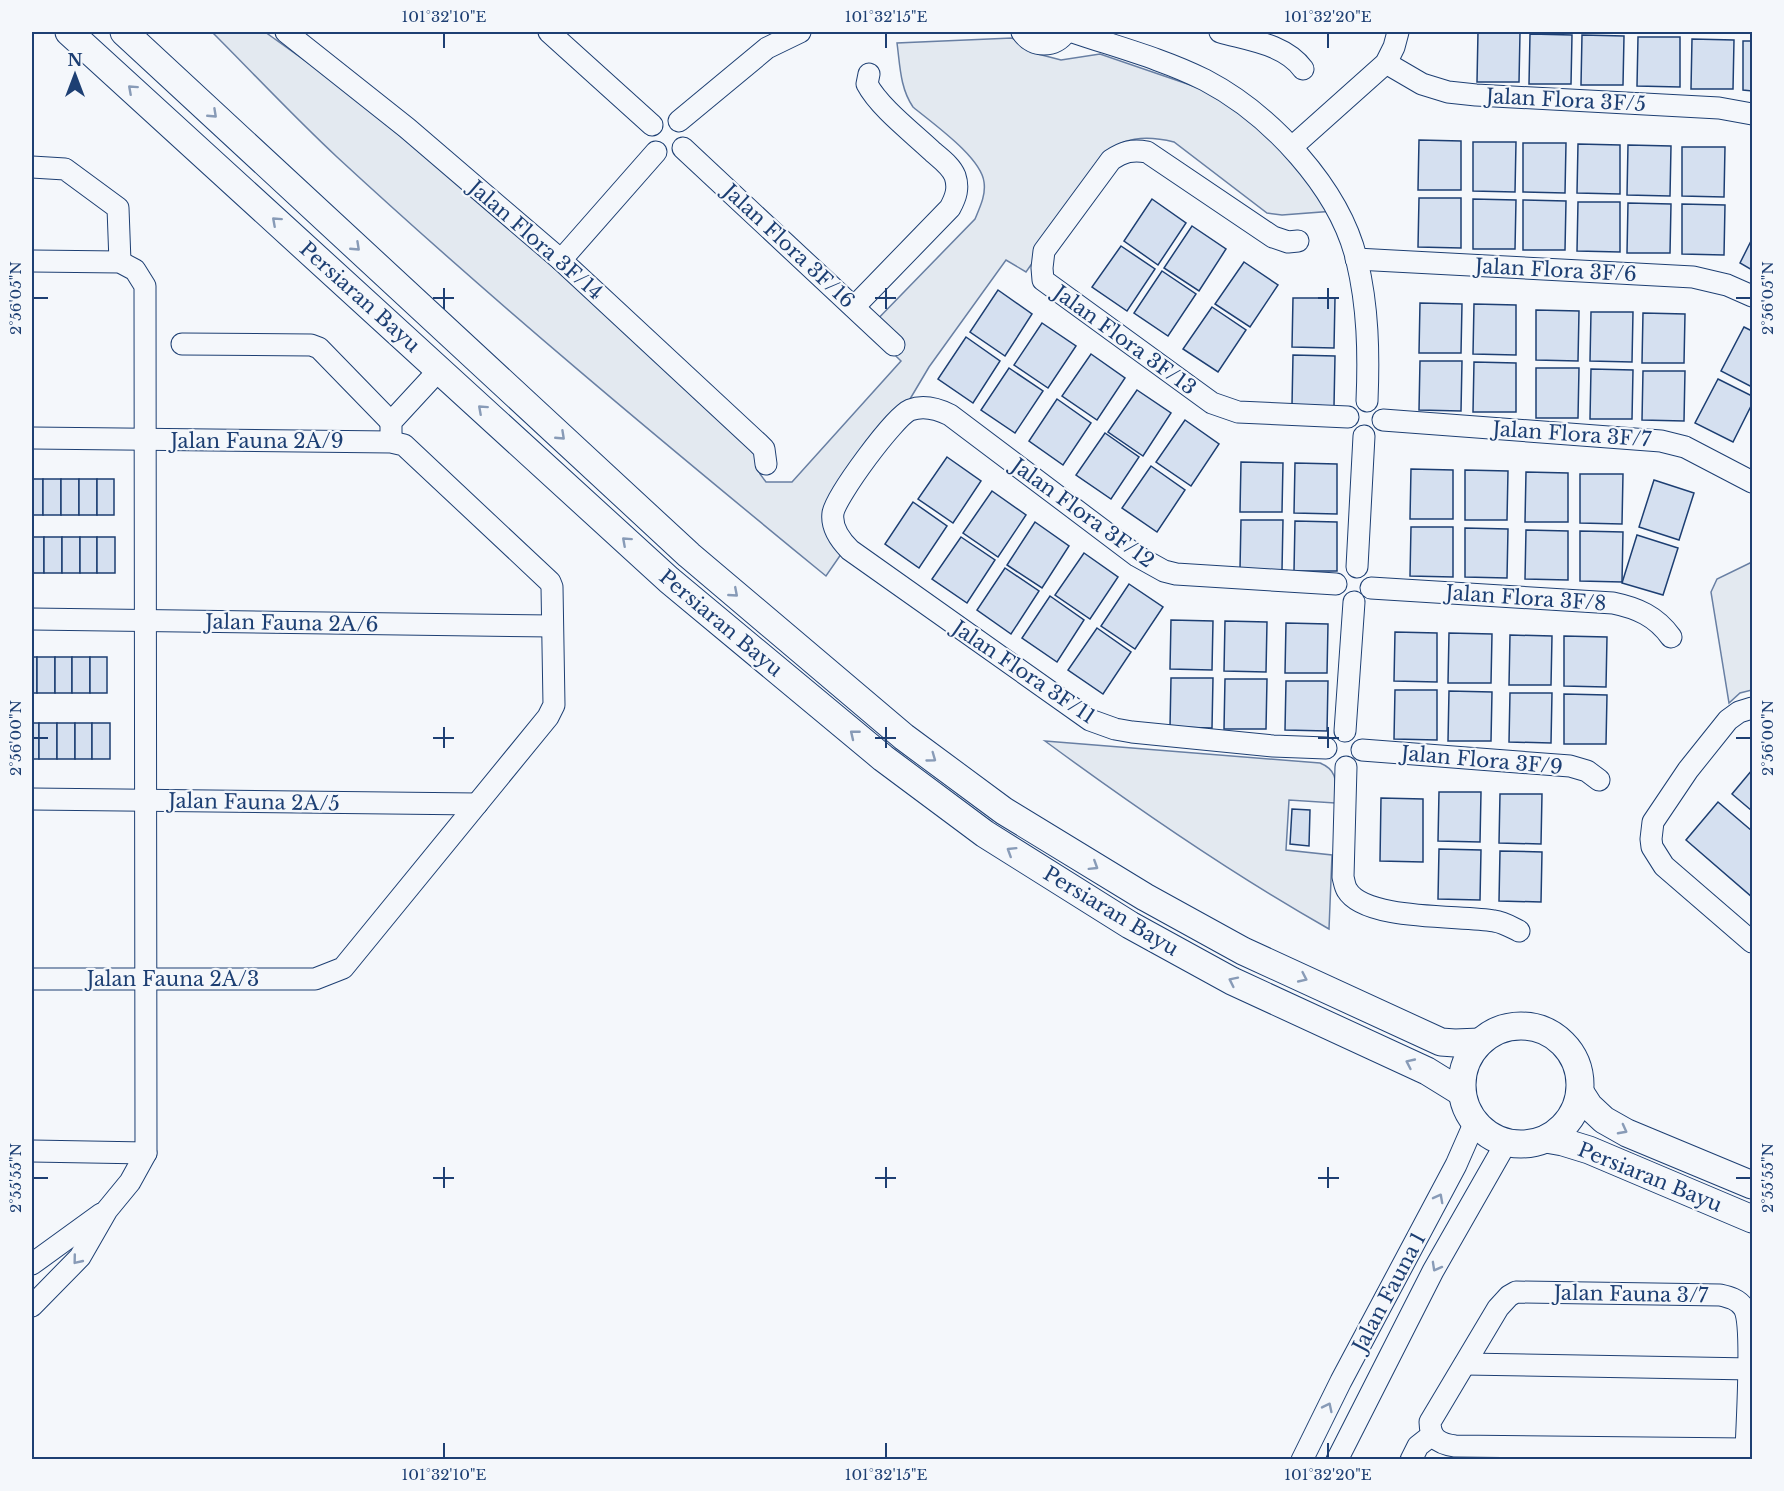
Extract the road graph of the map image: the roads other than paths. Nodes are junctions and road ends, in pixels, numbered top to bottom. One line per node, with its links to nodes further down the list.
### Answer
1 (69, 32): 30 (main road, Persiaran Bayu, one-way to 1)
2 (124, 32): 62 (main road, Persiaran Bayu, one-way to 62)
3 (286, 32): 23 (street, Jalan Flora 3F/14)
4 (549, 32): 16 (street)
5 (800, 32): 15 (street)
6 (1022, 32): 7 (street)
7 (1066, 32)
8 (1072, 32): 17 (street)
9 (1220, 32): 12 (street)
10 (1398, 32): 11 (street)
11 (1386, 63): 14 (street, Jalan Flora 3F/5); 17 (street)
12 (1303, 69)
13 (869, 74): 27 (street)
14 (1752, 114)
15 (679, 121): 16 (street); 18 (street)
16 (652, 125): 19 (street)
17 (1292, 147): 22 (street)
18 (683, 148): 19 (street); 27 (street, Jalan Flora 3F/16)
19 (656, 152): 23 (street)
20 (32, 167): 25 (street)
21 (1298, 242): 32 (street, Jalan Flora 3F/13)
22 (1356, 259): 26 (street, Jalan Flora 3F/6); 31 (street)
23 (561, 260): 39 (street, Jalan Flora 3F/14)
24 (32, 261): 25 (street)
25 (120, 262): 37 (street)
26 (1752, 296)
27 (854, 307): 29 (street, Jalan Flora 3F/16)
28 (182, 344): 34 (street)
29 (894, 345)
30 (439, 370): 34 (street); 63 (main road, Persiaran Bayu, one-way to 30)
31 (1367, 401): 32 (street); 33 (street)
32 (1348, 417): 35 (street)
33 (1383, 420): 35 (street); 40 (street, Jalan Flora 3F/7)
34 (391, 432): 37 (street, Jalan Fauna 2A/9); 47 (street)
35 (1364, 436): 41 (street)
36 (32, 438): 37 (street, Jalan Fauna 2A/9)
37 (145, 440): 46 (street)
38 (867, 458): 42 (street, Jalan Flora 3F/12); 51 (street, Jalan Flora 3F/11)
39 (766, 464)
40 (1752, 482)
41 (1357, 567): 42 (street); 43 (street)
42 (1336, 584): 44 (street)
43 (1371, 588): 44 (street); 48 (street, Jalan Flora 3F/8)
44 (1354, 602): 50 (street)
45 (32, 619): 46 (street, Jalan Fauna 2A/6)
46 (145, 621): 47 (street, Jalan Fauna 2A/6); 56 (street)
47 (552, 626): 57 (street)
48 (1671, 637)
49 (1752, 708): 59 (street)
50 (1345, 731): 51 (street); 52 (street)
51 (1326, 748): 53 (street)
52 (1362, 750): 53 (street); 54 (street, Jalan Flora 3F/9)
53 (1346, 767): 58 (street)
54 (1599, 780)
55 (32, 799): 56 (street, Jalan Fauna 2A/5)
56 (145, 800): 57 (street, Jalan Fauna 2A/5); 61 (street)
57 (477, 804): 61 (street, Jalan Fauna 2A/3)
58 (1519, 931)
59 (1752, 942)
60 (32, 979): 61 (street, Jalan Fauna 2A/3)
61 (145, 979): 69 (street)
62 (1480, 1041): 63 (main road); 64 (main road)
63 (1461, 1092): 65 (main road)
64 (1580, 1092): 66 (main road); 70 (main road, Persiaran Bayu, one-way to 70)
65 (1474, 1124): 67 (main road); 79 (street, Jalan Fauna 1, one-way to 65)
66 (1546, 1139): 67 (main road); 72 (main road, Persiaran Bayu)
67 (1506, 1143): 80 (street, one-way to 80)
68 (32, 1151): 69 (street)
69 (146, 1153): 71 (street)
70 (1752, 1185)
71 (107, 1210): 73 (street); 74 (street, one-way to 74)
72 (1752, 1219)
73 (32, 1264)
74 (32, 1306)
75 (1465, 1364): 76 (street); 76 (street, Jalan Fauna 3/7); 77 (street)
76 (1750, 1369): 78 (street)
77 (1432, 1435): 78 (street); 81 (street)
78 (1748, 1453)
79 (1302, 1460)
80 (1337, 1460)
81 (1411, 1460)

